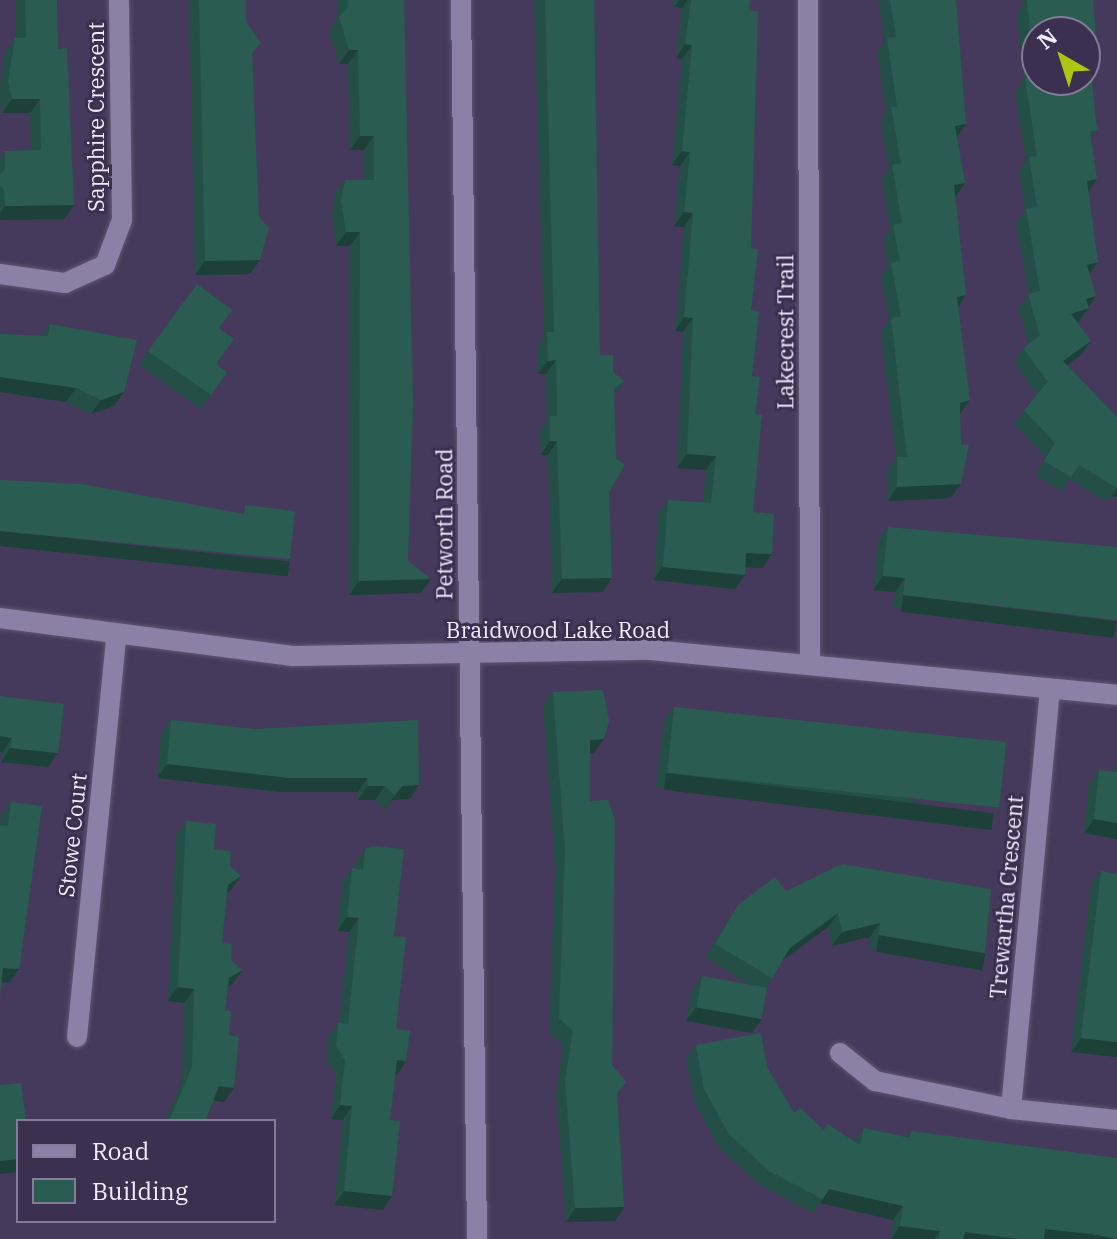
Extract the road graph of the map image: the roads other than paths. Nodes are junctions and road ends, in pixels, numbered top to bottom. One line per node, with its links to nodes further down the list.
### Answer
1 (119, 0): 4 (street, Sapphire Crescent)
2 (461, 0): 7 (street, Petworth Road)
3 (808, 0): 8 (street, Lakecrest Trail)
4 (0, 274)
5 (0, 618): 6 (street, Braidwood Lake Road)
6 (116, 639): 7 (street, Braidwood Lake Road); 11 (street, Stowe Court)
7 (468, 652): 8 (street, Braidwood Lake Road); 15 (street, Petworth Road)
8 (810, 665): 9 (street, Braidwood Lake Road)
9 (1050, 689): 10 (street, Braidwood Lake Road); 13 (street, Trewartha Crescent)
10 (1117, 695)
11 (77, 1037)
12 (840, 1053): 13 (street)
13 (1011, 1109): 14 (street)
14 (1117, 1120)
15 (477, 1239)

